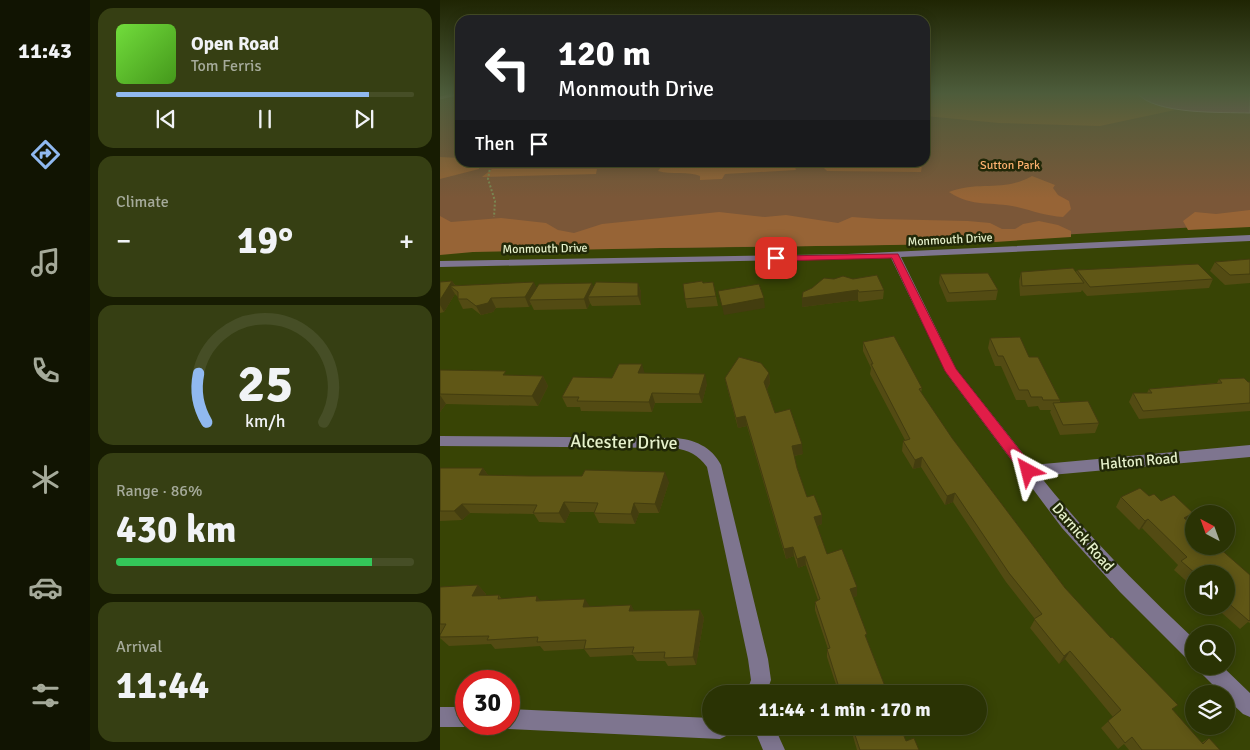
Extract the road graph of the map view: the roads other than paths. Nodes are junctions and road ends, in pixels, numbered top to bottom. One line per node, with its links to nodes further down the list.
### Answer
1 (1250, 238): 2 (street, Monmouth Drive)
2 (895, 255): 3 (street, Monmouth Drive); 6 (street, Darnick Road)
3 (440, 264)
4 (440, 441): 9 (street, Alcester Drive)
5 (1250, 451): 6 (street, Halton Road)
6 (1028, 471): 7 (street, Darnick Road)
7 (1185, 643)
8 (1217, 675): 10 (street)
9 (759, 685)
10 (1250, 707)
11 (440, 716): 12 (street)
12 (455, 717)
13 (520, 720): 14 (street)
14 (702, 728)
15 (767, 735): 16 (street)
16 (774, 750)

